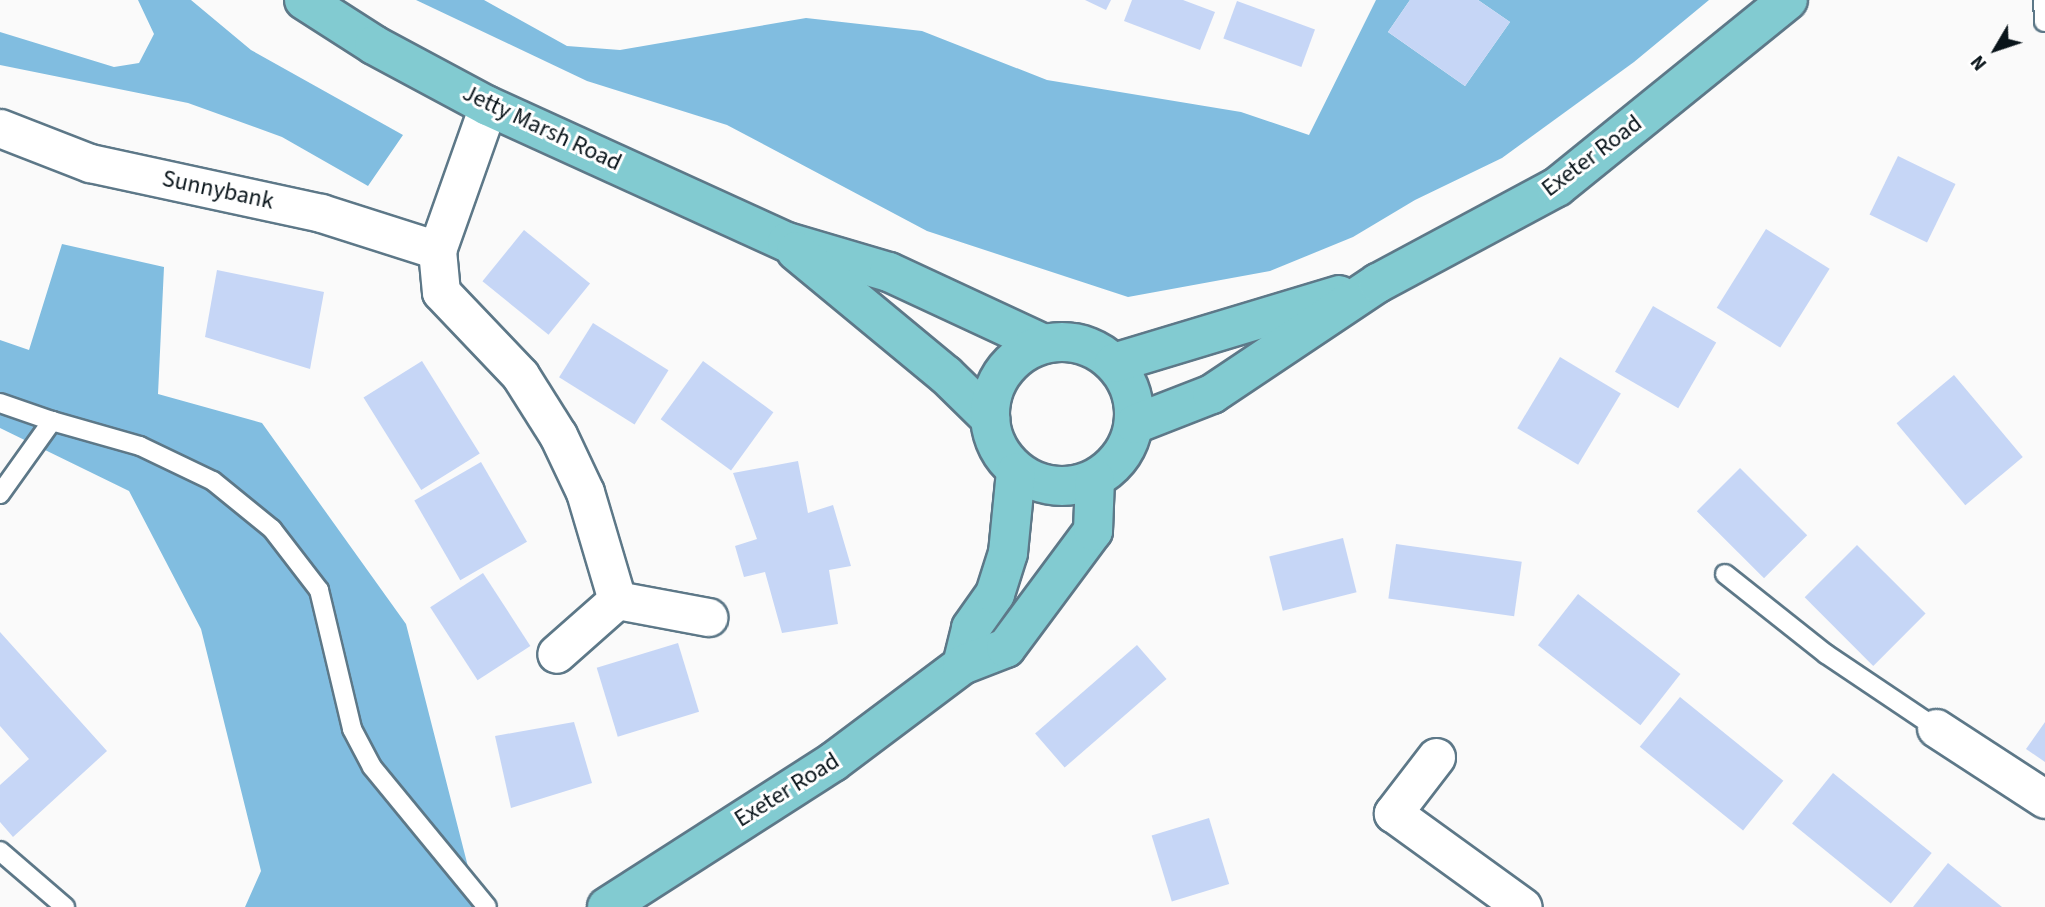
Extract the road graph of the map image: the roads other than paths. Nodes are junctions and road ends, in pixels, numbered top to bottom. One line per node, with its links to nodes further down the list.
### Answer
1 (304, 0): 5 (main road, Jetty Marsh Road)
2 (1788, 0): 9 (main road, Exeter Road)
3 (2043, 0): 4 (lane)
4 (2044, 22)
5 (488, 106): 7 (main road, Jetty Marsh Road); 8 (street)
6 (0, 128): 8 (street, Sunnybank)
7 (787, 242): 10 (main road, Jetty Marsh Road); 13 (main road, Jetty Marsh Road)
8 (436, 250): 20 (street)
9 (1378, 283): 11 (main road, Exeter Road); 15 (main road, Exeter Road)
10 (1042, 343): 11 (main road); 13 (main road)
11 (1114, 363): 15 (main road)
12 (0, 403): 14 (lane)
13 (990, 418): 16 (main road)
14 (52, 421): 18 (lane); 29 (lane)
15 (1135, 424): 17 (main road)
16 (1016, 472): 17 (main road); 23 (main road)
17 (1095, 479): 23 (main road, Exeter Road)
18 (0, 494)
19 (1725, 574): 24 (lane)
20 (617, 600): 21 (street); 22 (street)
21 (708, 617)
22 (556, 654)
23 (962, 665): 30 (main road, Exeter Road)
24 (1936, 728): 26 (street)
25 (1436, 757): 31 (street)
26 (2045, 799)
27 (0, 850): 28 (lane)
28 (65, 907)
29 (487, 907)
30 (607, 907)
31 (1523, 907)

